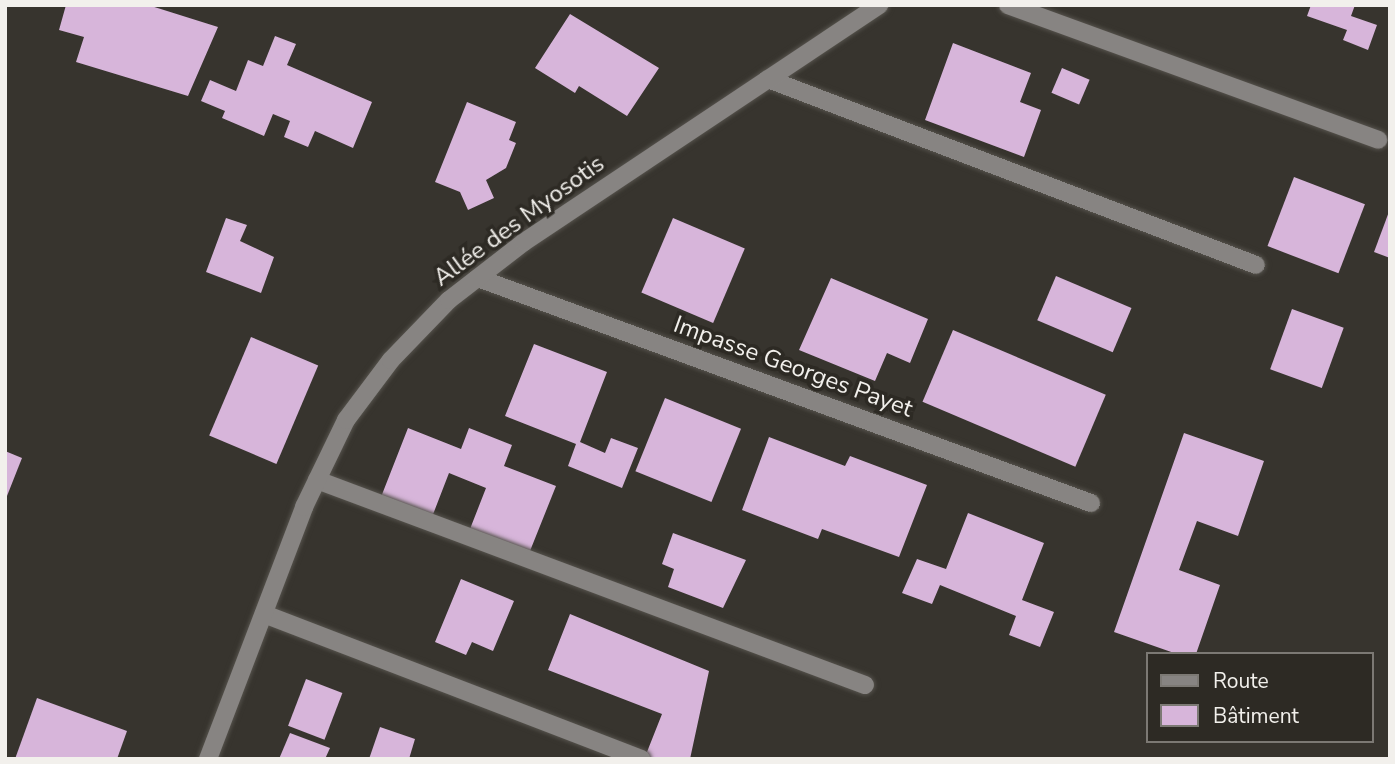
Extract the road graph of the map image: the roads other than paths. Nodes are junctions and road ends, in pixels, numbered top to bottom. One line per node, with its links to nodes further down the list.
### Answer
1 (879, 5): 3 (street, Allée des Myosotis)
2 (1009, 5): 4 (street)
3 (768, 79): 5 (street); 6 (street, Allée des Myosotis)
4 (1378, 139)
5 (1255, 265)
6 (478, 278): 7 (street, Allée des Myosotis); 8 (street, Impasse Georges Payet)
7 (317, 480): 9 (street, Allée des Myosotis); 10 (street)
8 (1091, 503)
9 (264, 614): 11 (street, Allée des Myosotis); 12 (street)
10 (865, 685)
11 (208, 759)
12 (641, 759)

